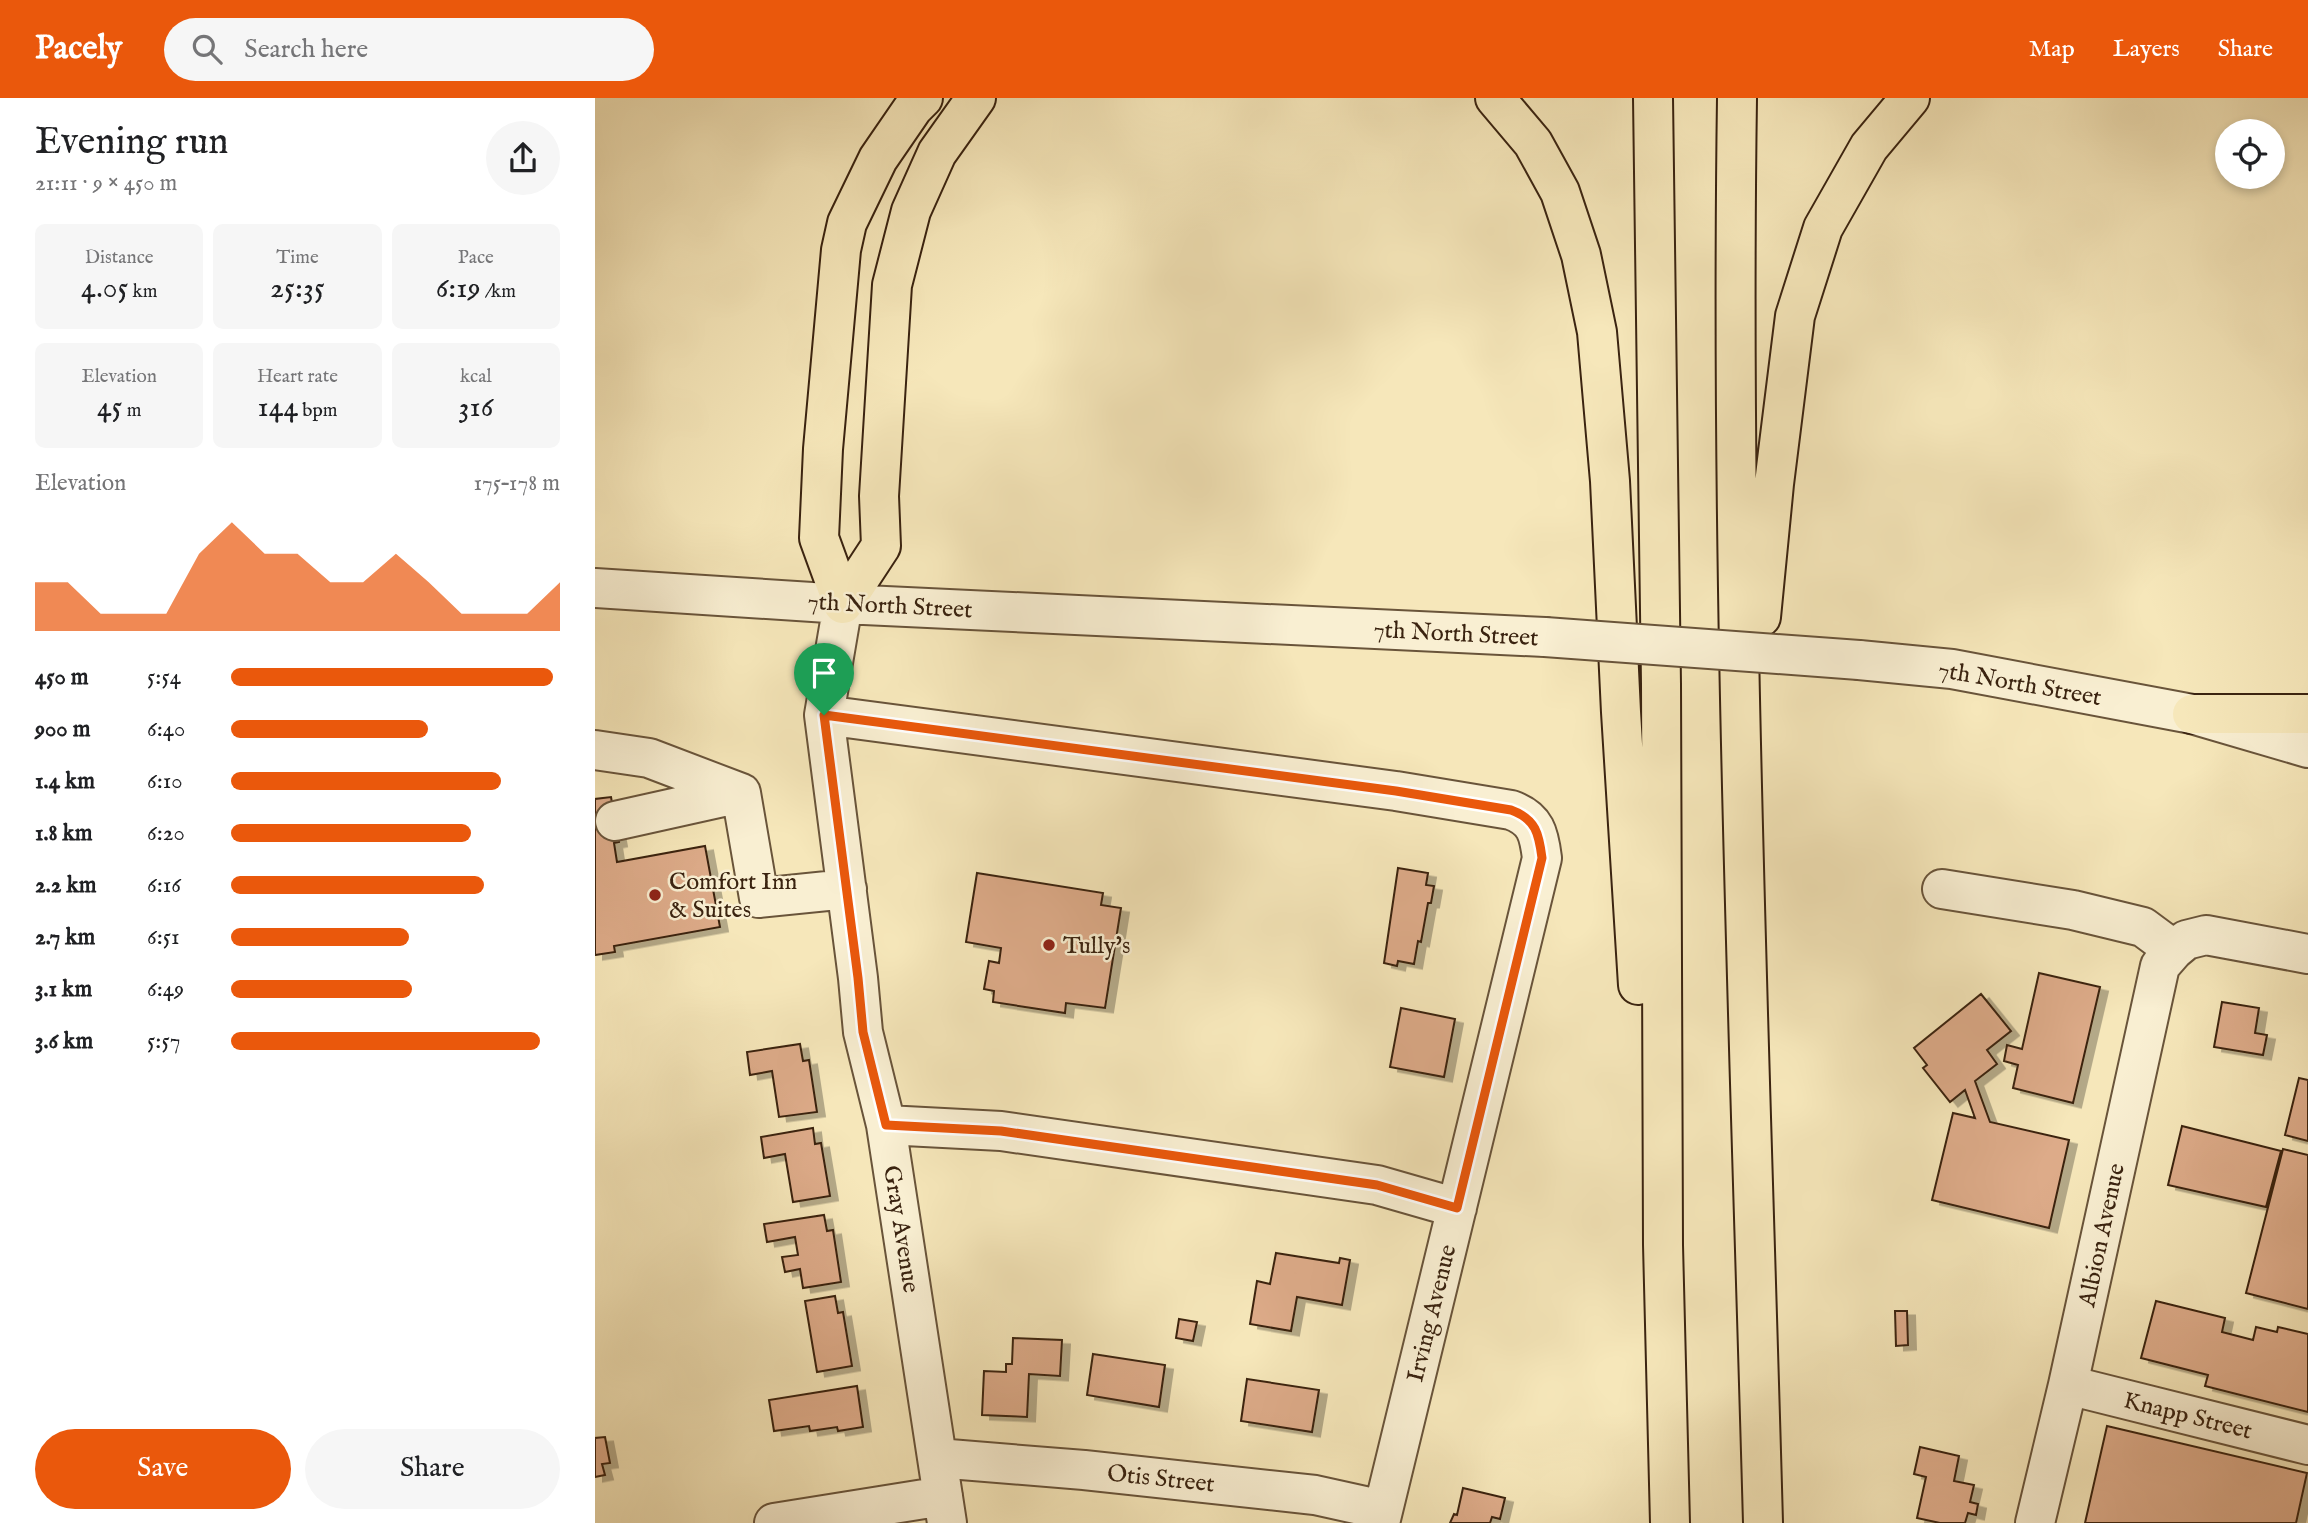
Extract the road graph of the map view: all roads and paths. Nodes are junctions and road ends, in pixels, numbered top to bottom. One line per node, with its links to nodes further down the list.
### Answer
1 (923, 98): 8 (highway)
2 (976, 98): 8 (highway)
3 (1495, 98): 25 (highway)
4 (1653, 98): 25 (highway)
5 (1737, 98): 15 (highway)
6 (1910, 98): 15 (highway)
7 (595, 588): 8 (street, 7th North Street)
8 (843, 604): 9 (street, 7th North Street, bridge); 11 (street, Gray Avenue)
9 (2192, 714): 10 (highway); 12 (street, 7th North Street)
10 (2308, 714)
11 (824, 715): 17 (street, Gray Avenue); 22 (street, Irving Avenue)
12 (2308, 748)
13 (595, 750): 14 (street)
14 (741, 793): 16 (street); 17 (street)
15 (1743, 803): 31 (highway)
16 (615, 821)
17 (847, 889): 21 (street, Gray Avenue)
18 (1942, 889): 19 (street)
19 (2173, 950): 20 (street); 23 (street, Albion Avenue)
20 (2308, 954)
21 (886, 1125): 22 (street); 26 (street, Gray Avenue)
22 (1457, 1208): 28 (street, Irving Avenue)
23 (2068, 1385): 24 (street, Knapp Street); 32 (street, Albion Avenue)
24 (2308, 1445)
25 (1668, 1448): 30 (highway)
26 (937, 1458): 27 (street, Gray Avenue); 28 (street, Otis Street)
27 (945, 1510): 29 (street)
28 (1382, 1517)
29 (774, 1523)
30 (1669, 1523)
31 (1763, 1523)
32 (2035, 1523)

